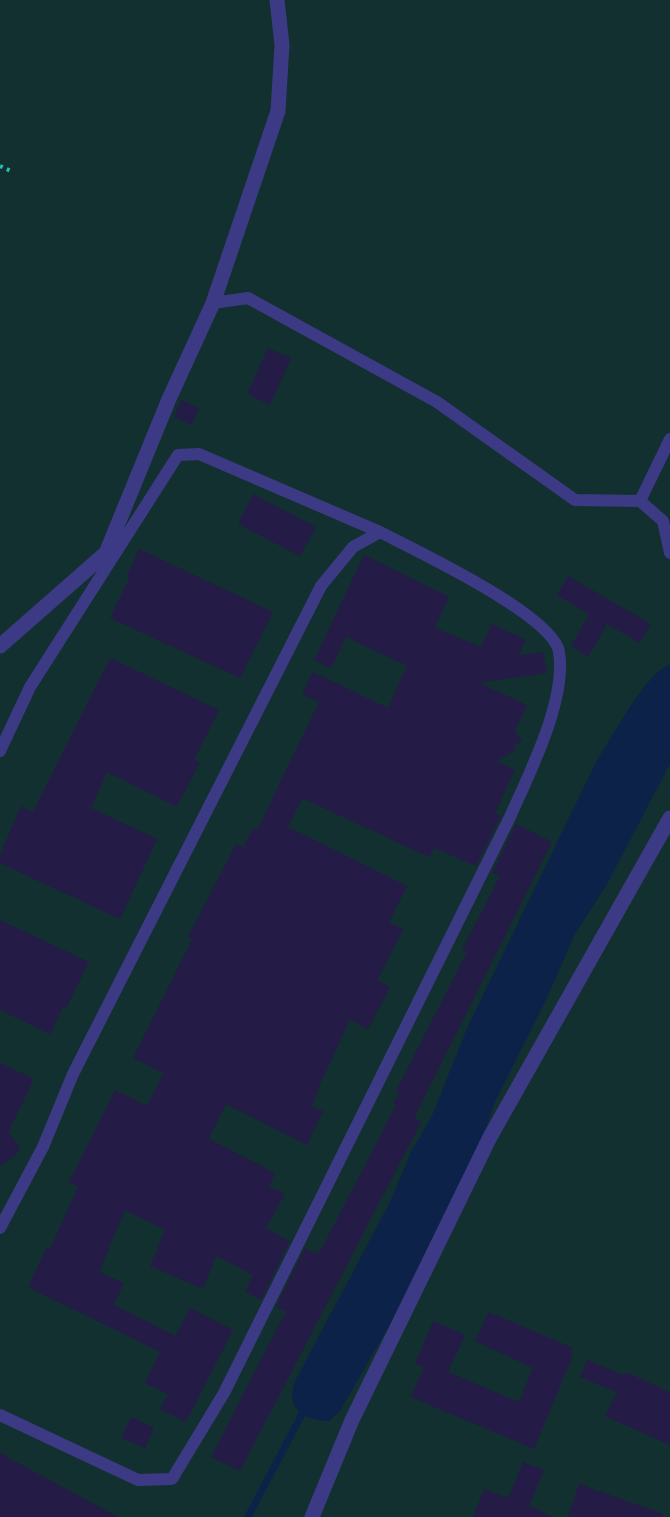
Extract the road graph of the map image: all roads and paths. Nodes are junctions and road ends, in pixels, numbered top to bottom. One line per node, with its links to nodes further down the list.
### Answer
1 (277, 0): 4 (street)
2 (0, 166): 3 (path)
3 (13, 172)
4 (213, 303): 6 (lane); 9 (street)
5 (670, 439): 6 (lane)
6 (640, 501): 8 (lane)
7 (380, 532): 10 (lane); 12 (lane); 13 (lane)
8 (670, 553)
9 (0, 646)
10 (0, 751)
11 (670, 818): 14 (street)
12 (0, 1228)
13 (0, 1415)
14 (312, 1517)

